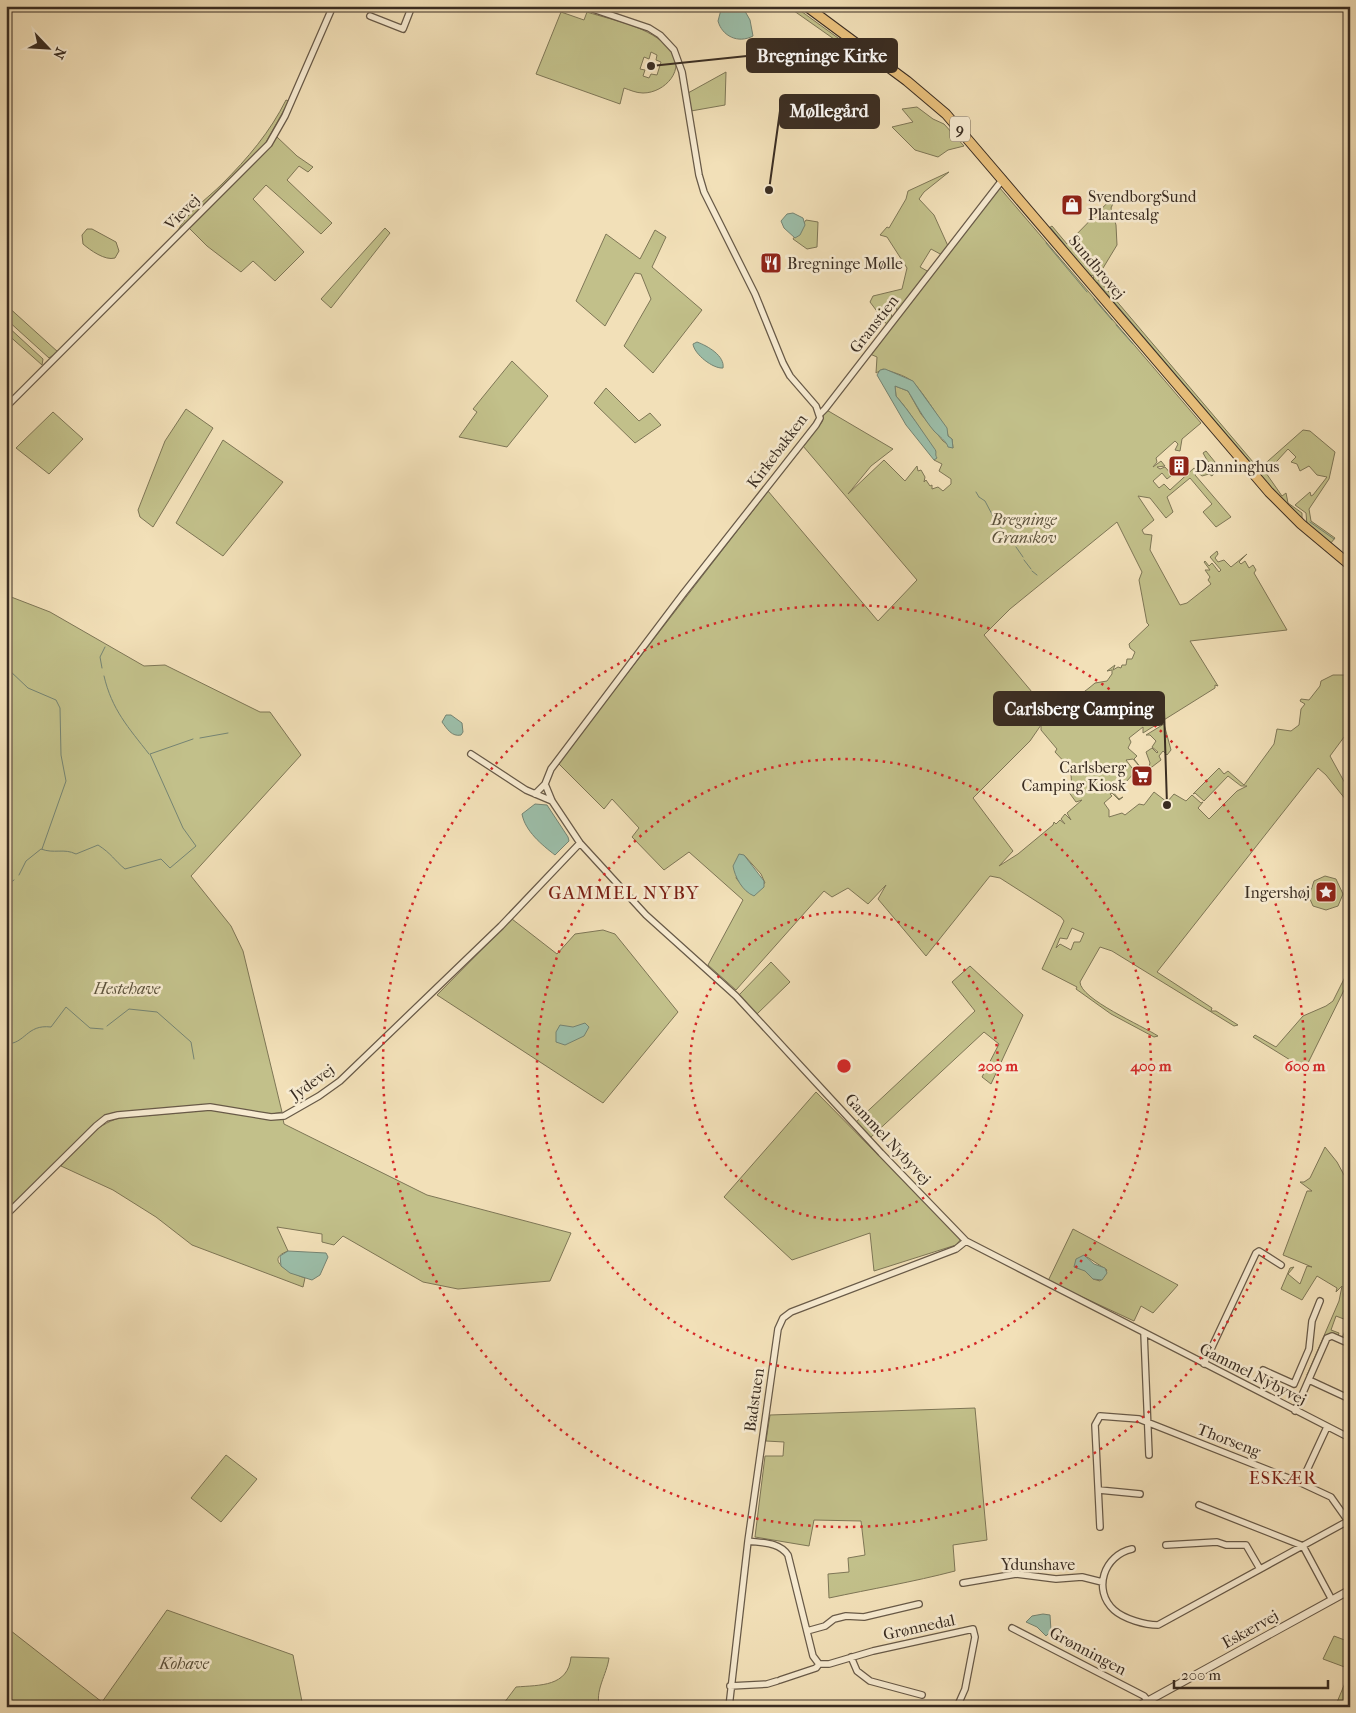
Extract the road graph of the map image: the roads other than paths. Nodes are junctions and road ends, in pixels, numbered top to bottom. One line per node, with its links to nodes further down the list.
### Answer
1 (333, 6): 7 (street, Vievej)
2 (412, 6): 5 (street)
3 (584, 6): 8 (street, Kirkebakken)
4 (806, 6): 6 (main road, Sundbrovej / 9)
5 (370, 16)
6 (1003, 179): 8 (street, Granstien); 9 (main road, Sundbrovej / 9)
7 (6, 407)
8 (820, 414): 11 (street, Kirkebakken)
9 (1350, 565)
10 (471, 754): 12 (street)
11 (545, 784): 12 (street); 13 (street, Gammel Nybyvej)
12 (535, 794): 13 (street)
13 (552, 801): 14 (street, Gammel Nybyvej)
14 (580, 843): 15 (street, Jydevej); 16 (street, Gammel Nybyvej)
15 (6, 1215)
16 (966, 1240): 19 (street, Gammel Nybyvej); 37 (street, Badstuen)
17 (1281, 1265): 21 (street)
18 (1320, 1301): 23 (street)
19 (1144, 1333): 21 (street, Gammel Nybyvej); 27 (street)
20 (1350, 1344): 24 (street)
21 (1204, 1364): 26 (street, Gammel Nybyvej)
22 (1263, 1370): 23 (street)
23 (1298, 1374): 24 (street)
24 (1309, 1379): 25 (street); 26 (street)
25 (1350, 1399)
26 (1295, 1411): 28 (street, Gammel Nybyvej)
27 (1147, 1423): 30 (street); 31 (street, Thorseng); 32 (street, Thorseng)
28 (1327, 1427): 29 (street, Gammel Nybyvej); 31 (street)
29 (1350, 1438)
30 (1149, 1456)
31 (1300, 1483): 35 (street, Thorseng)
32 (1099, 1490): 33 (street); 36 (street)
33 (1140, 1494)
34 (1199, 1505): 39 (street)
35 (1349, 1520): 39 (street, Thorseng)
36 (1100, 1527)
37 (748, 1541): 50 (street); 53 (street, Badstuen)
38 (1166, 1545): 41 (street)
39 (1303, 1546): 41 (street, Thorseng); 47 (street)
40 (1132, 1549): 44 (street)
41 (1260, 1569): 44 (street, Thorseng)
42 (973, 1581): 43 (street, Ydunshave); 44 (street, Ydunshave); 45 (street)
43 (964, 1582)
44 (1102, 1582)
45 (974, 1589)
46 (1350, 1590): 47 (street, Eskærvej)
47 (1332, 1600): 55 (street, Eskærvej)
48 (919, 1604): 50 (street, Grønnedal)
49 (1012, 1628): 55 (street, Grønningen)
50 (807, 1631): 52 (street)
51 (851, 1657): 52 (street, Grønnedal); 54 (street); 57 (street, Grønnedal)
52 (819, 1664): 53 (street, Grønnedal)
53 (730, 1686): 56 (street, Badstuen)
54 (922, 1695)
55 (1148, 1701): 58 (street, Eskærvej)
56 (729, 1707)
57 (957, 1707)
58 (1137, 1707)

